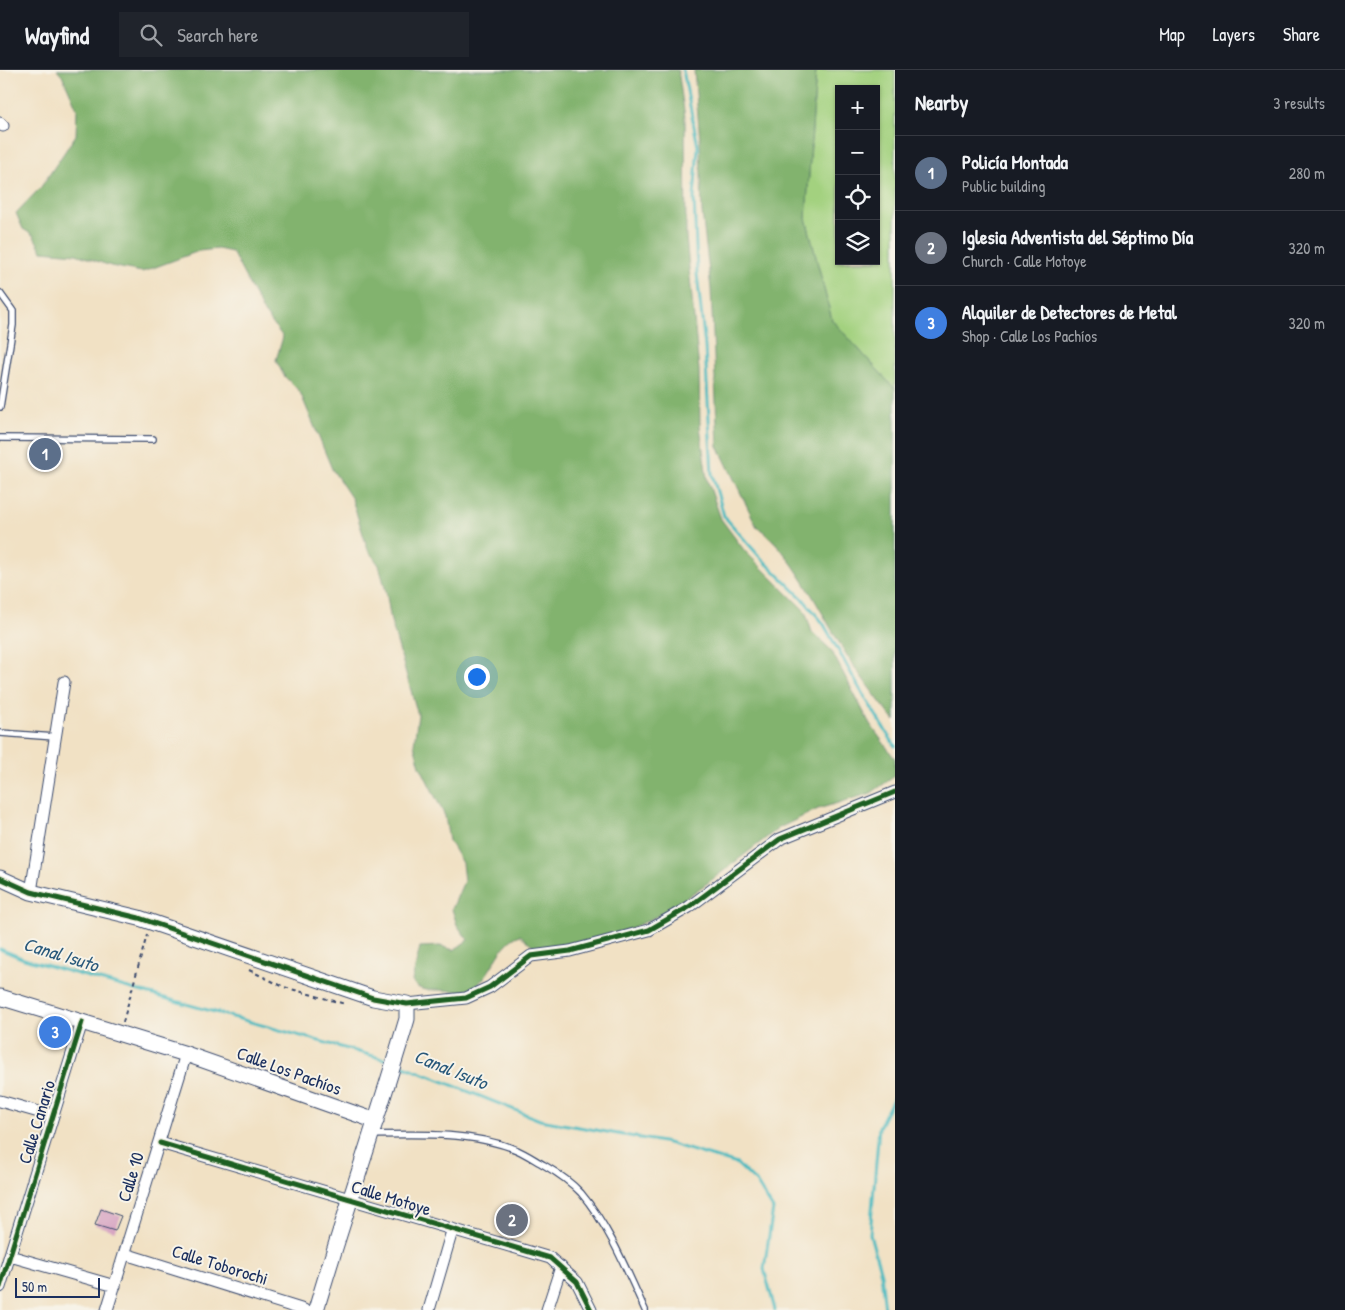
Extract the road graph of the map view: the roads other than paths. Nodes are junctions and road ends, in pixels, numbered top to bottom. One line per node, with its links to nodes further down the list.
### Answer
1 (0, 292): 2 (lane)
2 (0, 407)
3 (0, 438): 4 (lane)
4 (153, 439)
5 (64, 682): 7 (street)
6 (0, 733): 7 (lane)
7 (55, 737): 10 (street)
8 (895, 792): 12 (street)
9 (0, 878): 10 (street)
10 (31, 892): 12 (street)
11 (0, 997): 13 (street, Calle Los Pachíos)
12 (407, 1012): 17 (street)
13 (82, 1022): 14 (street, Calle Los Pachíos); 16 (street, Calle Canario)
14 (186, 1054): 17 (street, Calle Los Pachíos); 18 (street, Calle 10)
15 (0, 1101): 16 (street)
16 (53, 1116): 22 (street, Calle Canario)
17 (374, 1128): 19 (street); 32 (lane)
18 (160, 1143): 19 (street, Calle Motoye); 21 (street, Calle 10)
19 (349, 1199): 20 (street, Calle Motoye); 28 (street)
20 (452, 1231): 23 (street, Calle Motoye); 29 (street)
21 (125, 1254): 24 (street, Calle 10); 27 (street, Calle Toborochi)
22 (10, 1256): 24 (street); 25 (street, Calle Canario)
23 (561, 1267): 30 (street); 31 (street, Calle Motoye)
24 (115, 1286): 26 (street, Calle 10)
25 (0, 1287)
26 (107, 1310)
27 (304, 1310)
28 (316, 1310)
29 (429, 1310)
30 (547, 1310)
31 (591, 1310)
32 (645, 1310)

